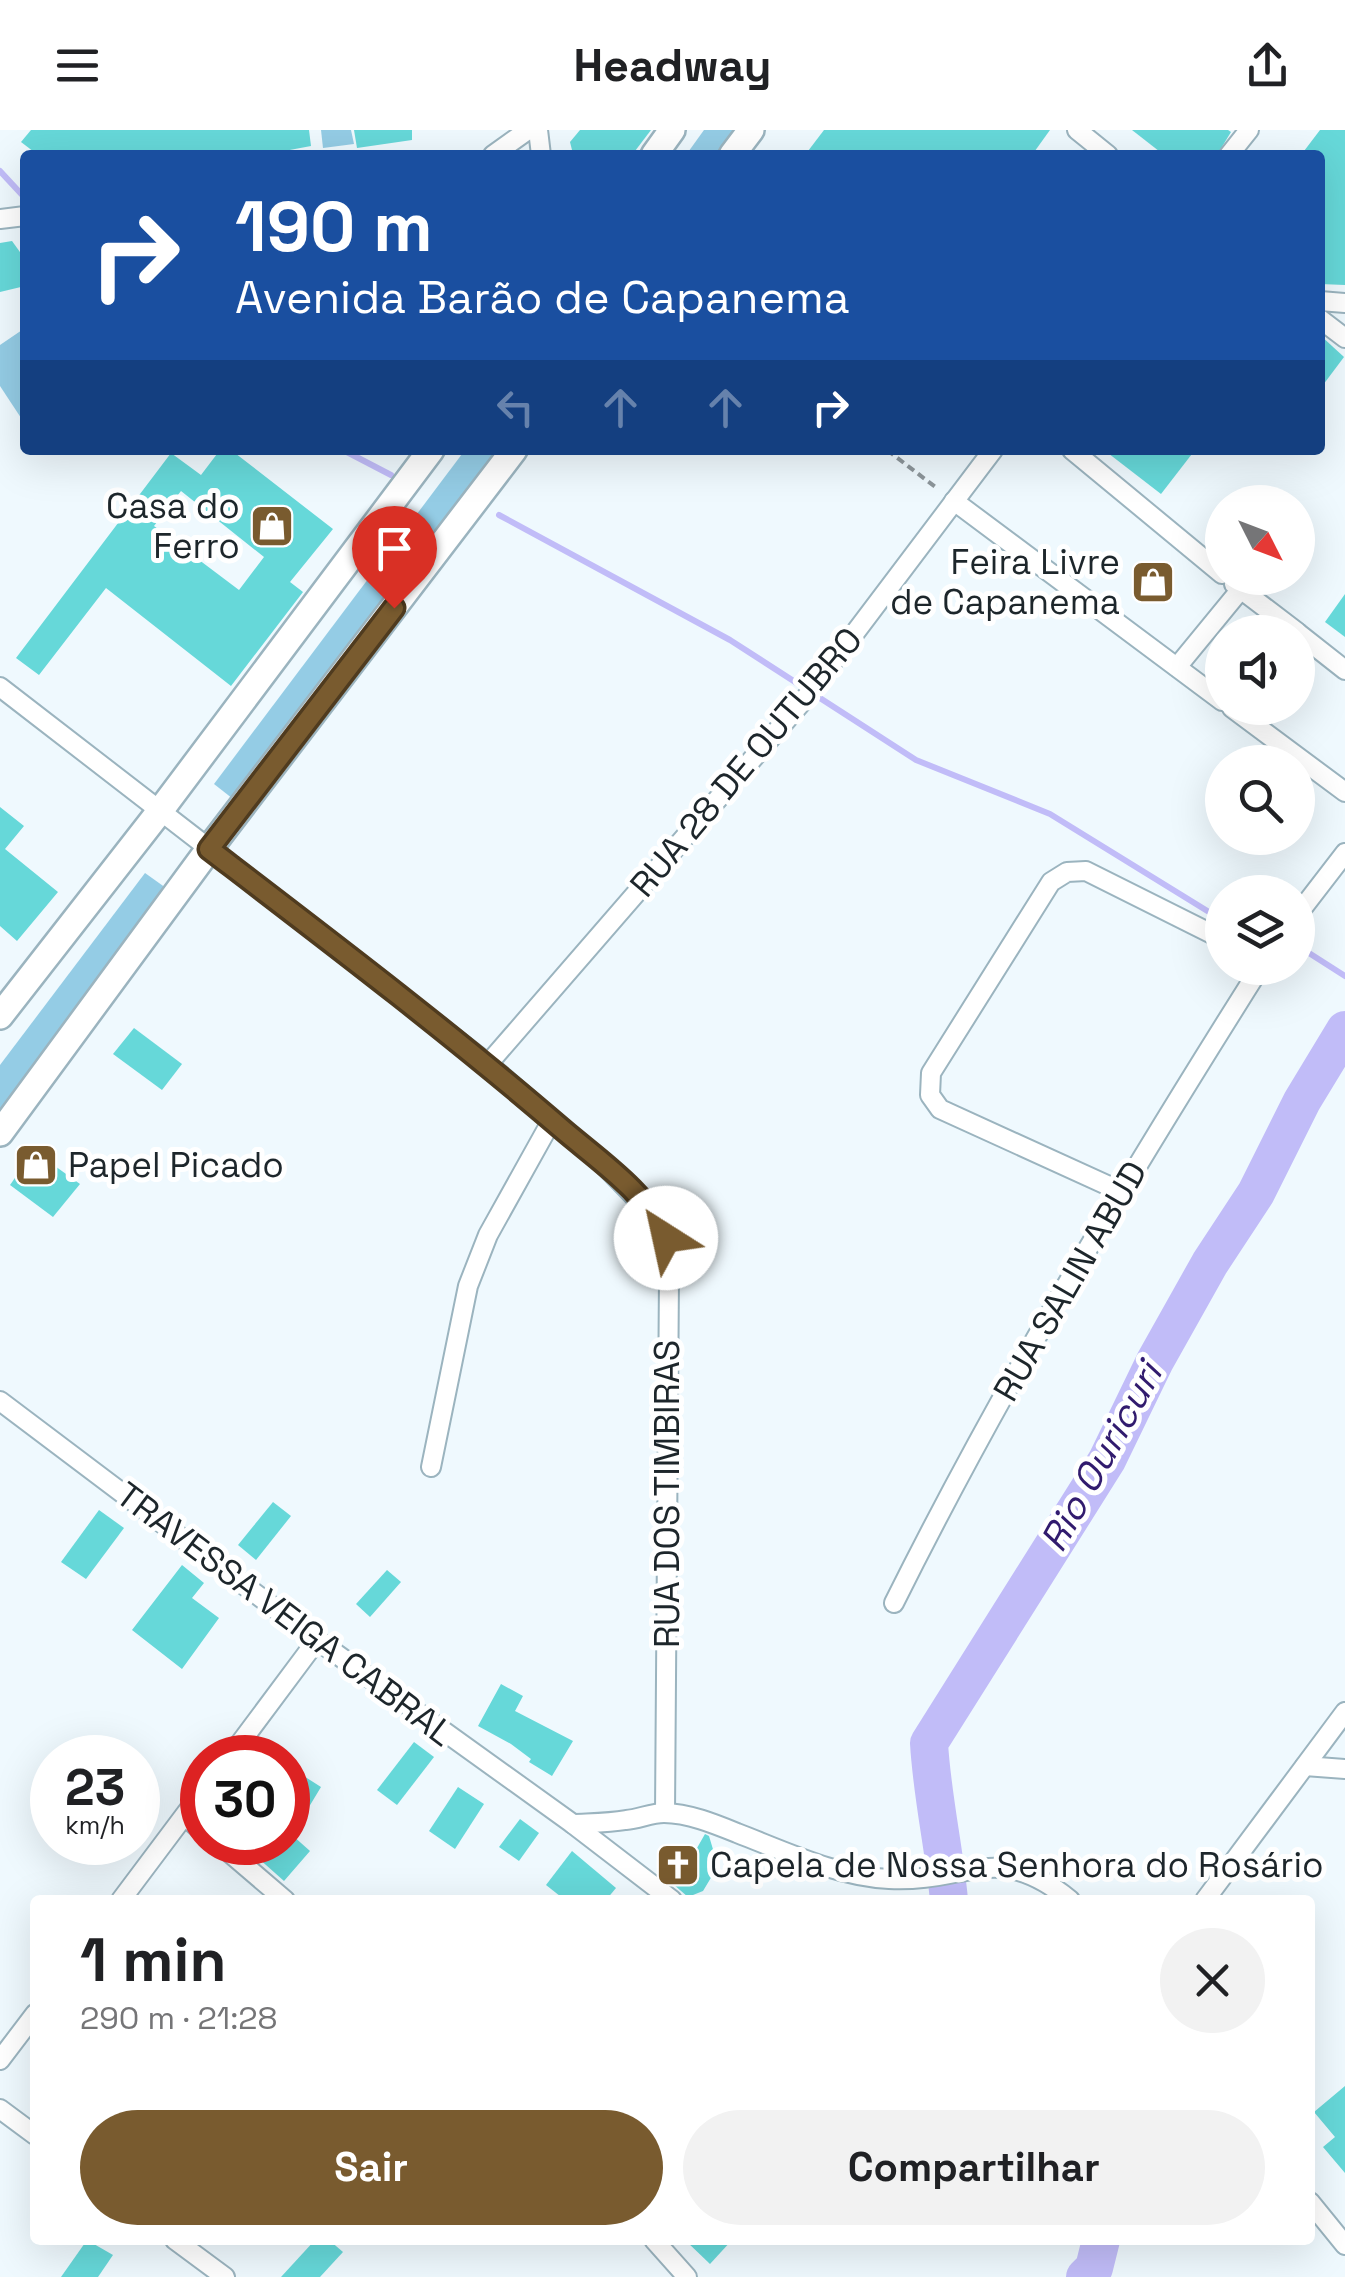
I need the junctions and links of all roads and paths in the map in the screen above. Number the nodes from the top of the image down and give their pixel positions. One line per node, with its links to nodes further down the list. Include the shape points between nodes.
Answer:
1 (528, 130): 5 (street)
2 (751, 130): 6 (street)
3 (1076, 130): 7 (street)
4 (1249, 130): 8 (street)
5 (500, 150)
6 (736, 150)
7 (1102, 150)
8 (1233, 150)
9 (1325, 323): 10 (street)
10 (1345, 338)
11 (427, 455): 28 (street)
12 (510, 455): 29 (street)
13 (894, 455): 16 (path)
14 (986, 455): 16 (street, RUA 28 DE OUTUBRO)
15 (1078, 455): 17 (street)
16 (954, 501): 22 (street); 35 (street, RUA 28 DE OUTUBRO, via 808,695)
17 (1205, 559)
18 (1221, 595): 22 (street)
19 (1249, 595): 20 (street)
20 (1274, 615)
21 (1315, 647): 23 (street)
22 (1178, 667): 25 (street)
23 (1345, 670)
24 (0, 688): 28 (street, RUA DOS TIMBIRAS)
25 (1205, 688)
26 (1255, 725): 27 (street)
27 (1345, 792)
28 (160, 811): 29 (street, RUA DOS TIMBIRAS); 34 (street)
29 (209, 849): 35 (street, RUA DOS TIMBIRAS); 37 (street)
30 (1345, 852): 31 (street)
31 (1315, 892)
32 (1205, 930): 38 (street, via 1086,870 1067,872 1051,882 930,1074 930,1095 940,1109)
33 (1249, 985): 38 (street, RUA SALIN ABUD)
34 (0, 1016)
35 (488, 1064): 36 (street, RUA DOS TIMBIRAS)
36 (552, 1120): 40 (street, via 476,1259); 47 (street, RUA DOS TIMBIRAS, via 640,1199 666,1238)
37 (0, 1133)
38 (1120, 1191): 41 (street, RUA SALIN ABUD)
39 (0, 1401): 42 (street, TRAVESSA VEIGA CABRAL)
40 (431, 1467)
41 (894, 1602)
42 (317, 1640): 44 (street); 49 (street, TRAVESSA VEIGA CABRAL)
43 (1345, 1712): 45 (street)
44 (245, 1735)
45 (1305, 1766): 46 (street); 55 (street)
46 (1345, 1769)
47 (664, 1813): 49 (street); 54 (street, via 858,1874 889,1879 1015,1868)
48 (180, 1823): 51 (street)
49 (573, 1824): 53 (street, TRAVESSA VEIGA CABRAL)
50 (243, 1865): 52 (street)
51 (125, 1895)
52 (279, 1895)
53 (665, 1895)
54 (1064, 1895)
55 (1209, 1895)
56 (30, 2021): 57 (street)
57 (0, 2060)
58 (0, 2109): 59 (street)
59 (30, 2131)
60 (1315, 2208): 63 (street)
61 (182, 2245): 64 (street)
62 (658, 2245): 65 (street)
63 (1345, 2245)
64 (225, 2277)
65 (687, 2277)

